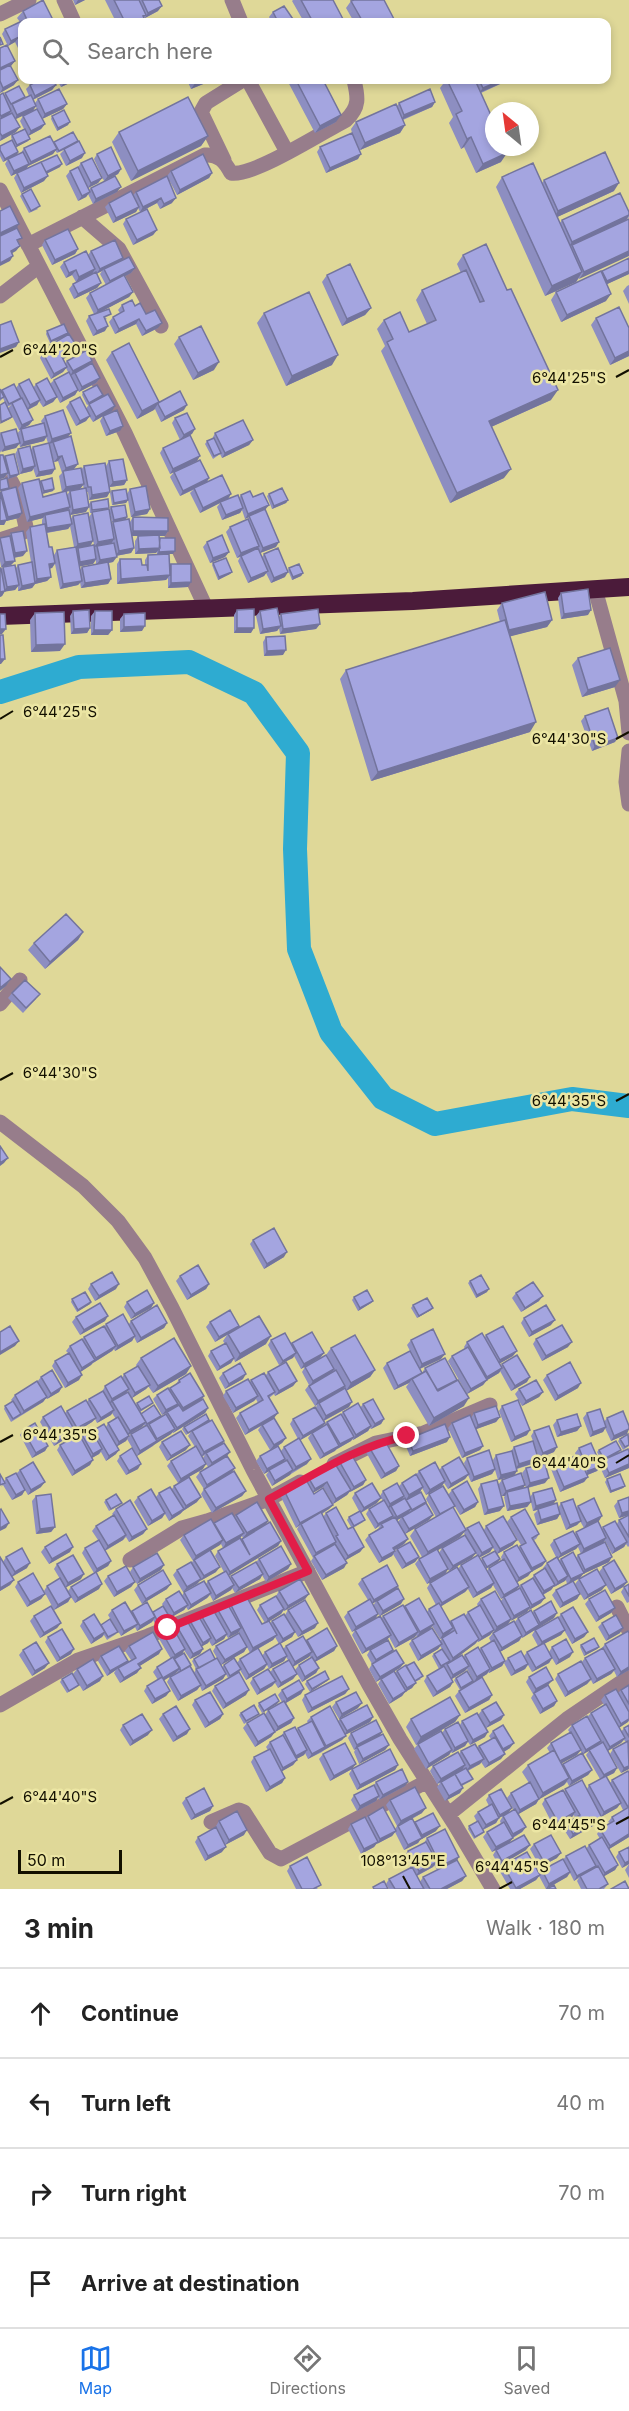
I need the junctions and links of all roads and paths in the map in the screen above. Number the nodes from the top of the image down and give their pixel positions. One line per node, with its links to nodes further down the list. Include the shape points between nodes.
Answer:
1 (29, 0): 4 (street)
2 (64, 0): 5 (street)
3 (232, 0): 6 (street)
4 (0, 14)
5 (72, 18)
6 (239, 18)
7 (238, 84): 11 (street, via 209,101 201,112)
8 (247, 84): 10 (street)
9 (355, 84): 10 (street, via 358,103 354,113)
10 (287, 152): 11 (street, via 236,174 231,173)
11 (224, 160): 13 (street, via 205,155)
12 (0, 190): 14 (street)
13 (82, 217): 14 (street); 17 (street, via 119,249)
14 (28, 245): 15 (street)
15 (39, 266): 16 (street); 22 (street, via 125,433)
16 (0, 296)
17 (161, 326)
18 (11, 481): 19 (street, via 26,527 24,532)
19 (0, 540)
20 (629, 587): 21 (highway)
21 (595, 589): 22 (highway, via 413,601); 24 (street, via 626,700)
22 (206, 608): 23 (highway)
23 (0, 616)
24 (629, 733)
25 (629, 751): 26 (street)
26 (629, 804)
27 (20, 980): 28 (street)
28 (0, 1004)
29 (0, 1122): 31 (street, via 83,1186 118,1221 145,1258)
30 (490, 1406): 31 (street, via 424,1433 376,1443)
31 (269, 1499): 32 (street, via 182,1528); 33 (street)
32 (129, 1560)
33 (308, 1571): 37 (street, via 78,1660); 38 (street)
34 (617, 1607): 35 (street)
35 (629, 1631)
36 (629, 1677): 39 (street, via 567,1719)
37 (0, 1705)
38 (426, 1782): 39 (street); 40 (street, via 281,1858 270,1853 244,1812 239,1810)
39 (448, 1814): 41 (street)
40 (211, 1822)
41 (493, 1889)

